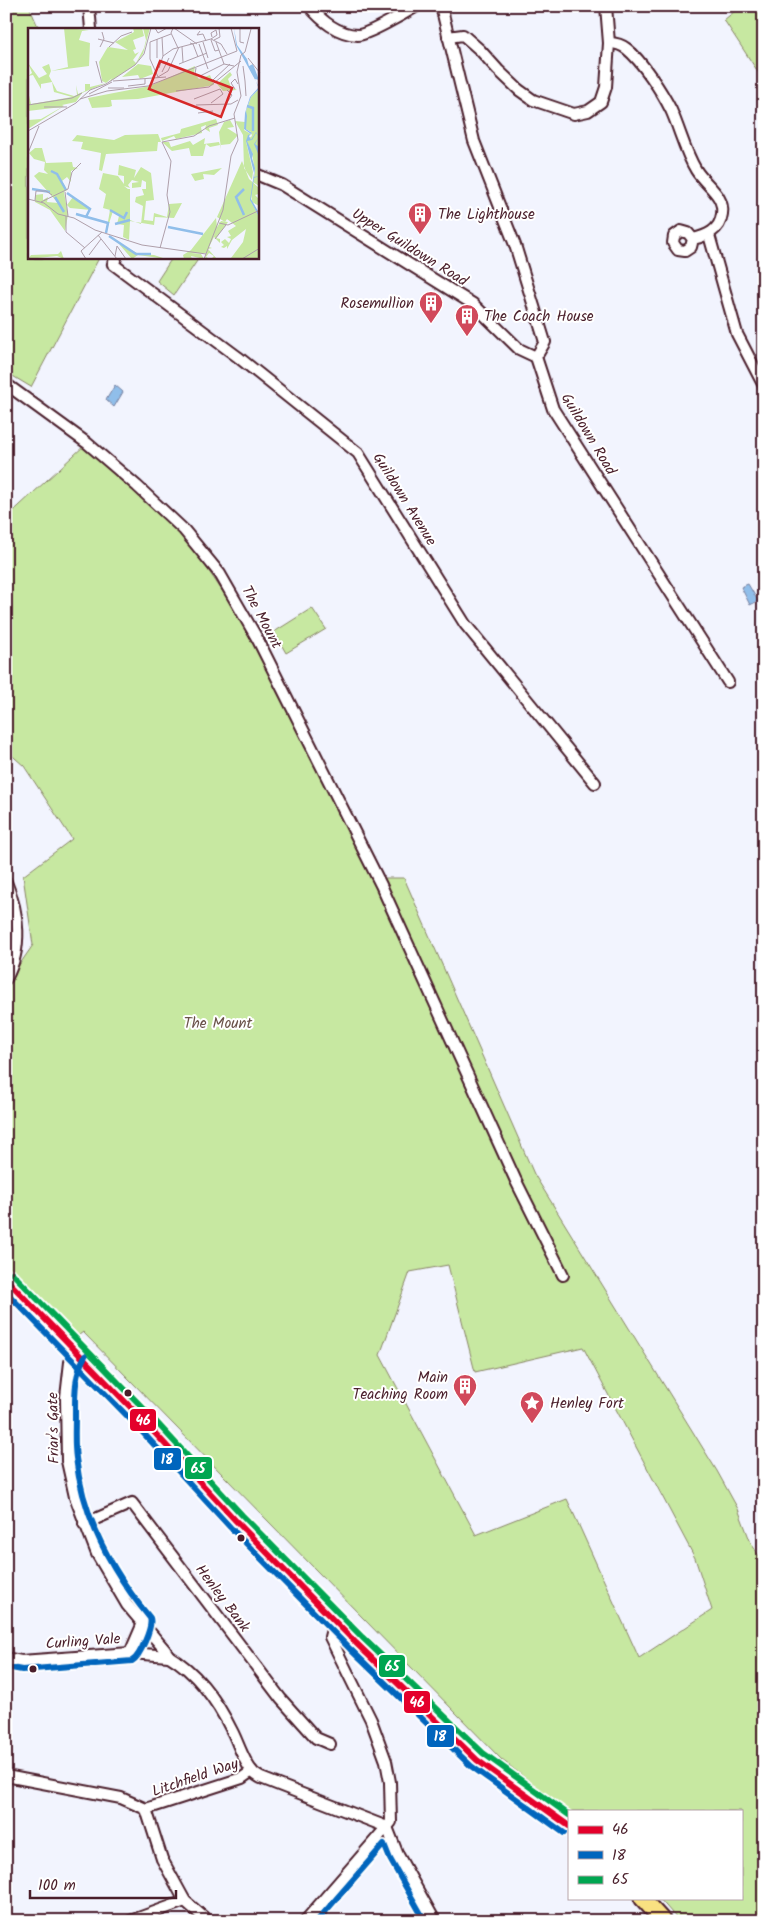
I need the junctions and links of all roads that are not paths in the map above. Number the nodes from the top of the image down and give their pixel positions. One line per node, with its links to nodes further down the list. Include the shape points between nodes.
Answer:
1 (89, 6): 6 (street)
2 (309, 6): 3 (street, via 339,31 360,35)
3 (417, 6)
4 (441, 6): 7 (street)
5 (606, 6): 8 (street)
6 (91, 28)
7 (448, 37): 8 (street, via 462,35 533,100 574,114 588,111 601,102 606,87); 13 (street, via 474,141 515,244 544,342)
8 (609, 43): 10 (street, via 618,43 627,49 650,76 671,110 696,171 720,199 722,215)
9 (259, 175): 13 (street, Upper Guildown Road, via 282,185 473,304 519,349)
10 (709, 235): 11 (street); 15 (street, via 737,334)
11 (693, 239)
12 (115, 260): 17 (street, Guildown Avenue, via 358,453 465,624)
13 (536, 357): 16 (street, Guildown Road, via 553,409)
14 (6, 384): 20 (street, The Mount, via 87,443 137,486 184,530 220,574 258,640 381,885 516,1181)
15 (764, 386)
16 (728, 682)
17 (595, 783)
18 (6, 882): 19 (street, via 14,902 19,938)
19 (6, 979)
20 (563, 1275)
21 (6, 1279): 22 (main road)
22 (77, 1352): 23 (street, Friar's Gate, via 70,1362 66,1397 67,1460); 24 (main road)
23 (84, 1524): 25 (street, Friar's Gate, via 97,1554 127,1605); 29 (street, Henley Bank, via 132,1503 281,1699 316,1738)
24 (334, 1621): 33 (main road, via 477,1760); 34 (street, via 330,1638 371,1720 386,1761 392,1804 392,1822)
25 (143, 1624): 26 (street); 27 (street, Friar's Gate)
26 (130, 1653): 27 (street, Curling Vale); 28 (street, Curling Vale, via 21,1661)
27 (169, 1656): 30 (street, Litchfield Way, via 210,1693)
28 (6, 1658)
29 (330, 1744)
30 (252, 1771): 32 (street, Litchfield Way, via 242,1778); 34 (street, Litchfield Way, via 261,1778)
31 (6, 1776): 32 (street, Litchfield Way, via 121,1798)
32 (146, 1809): 36 (street, Litchfield Way, via 162,1859)
33 (568, 1825)
34 (387, 1827): 39 (street); 40 (street, via 398,1855)
35 (644, 1900): 41 (main road)
36 (185, 1901): 37 (street); 38 (street, Litchfield Way)
37 (130, 1921)
38 (208, 1921)
39 (305, 1921)
40 (435, 1921)
41 (663, 1921)

